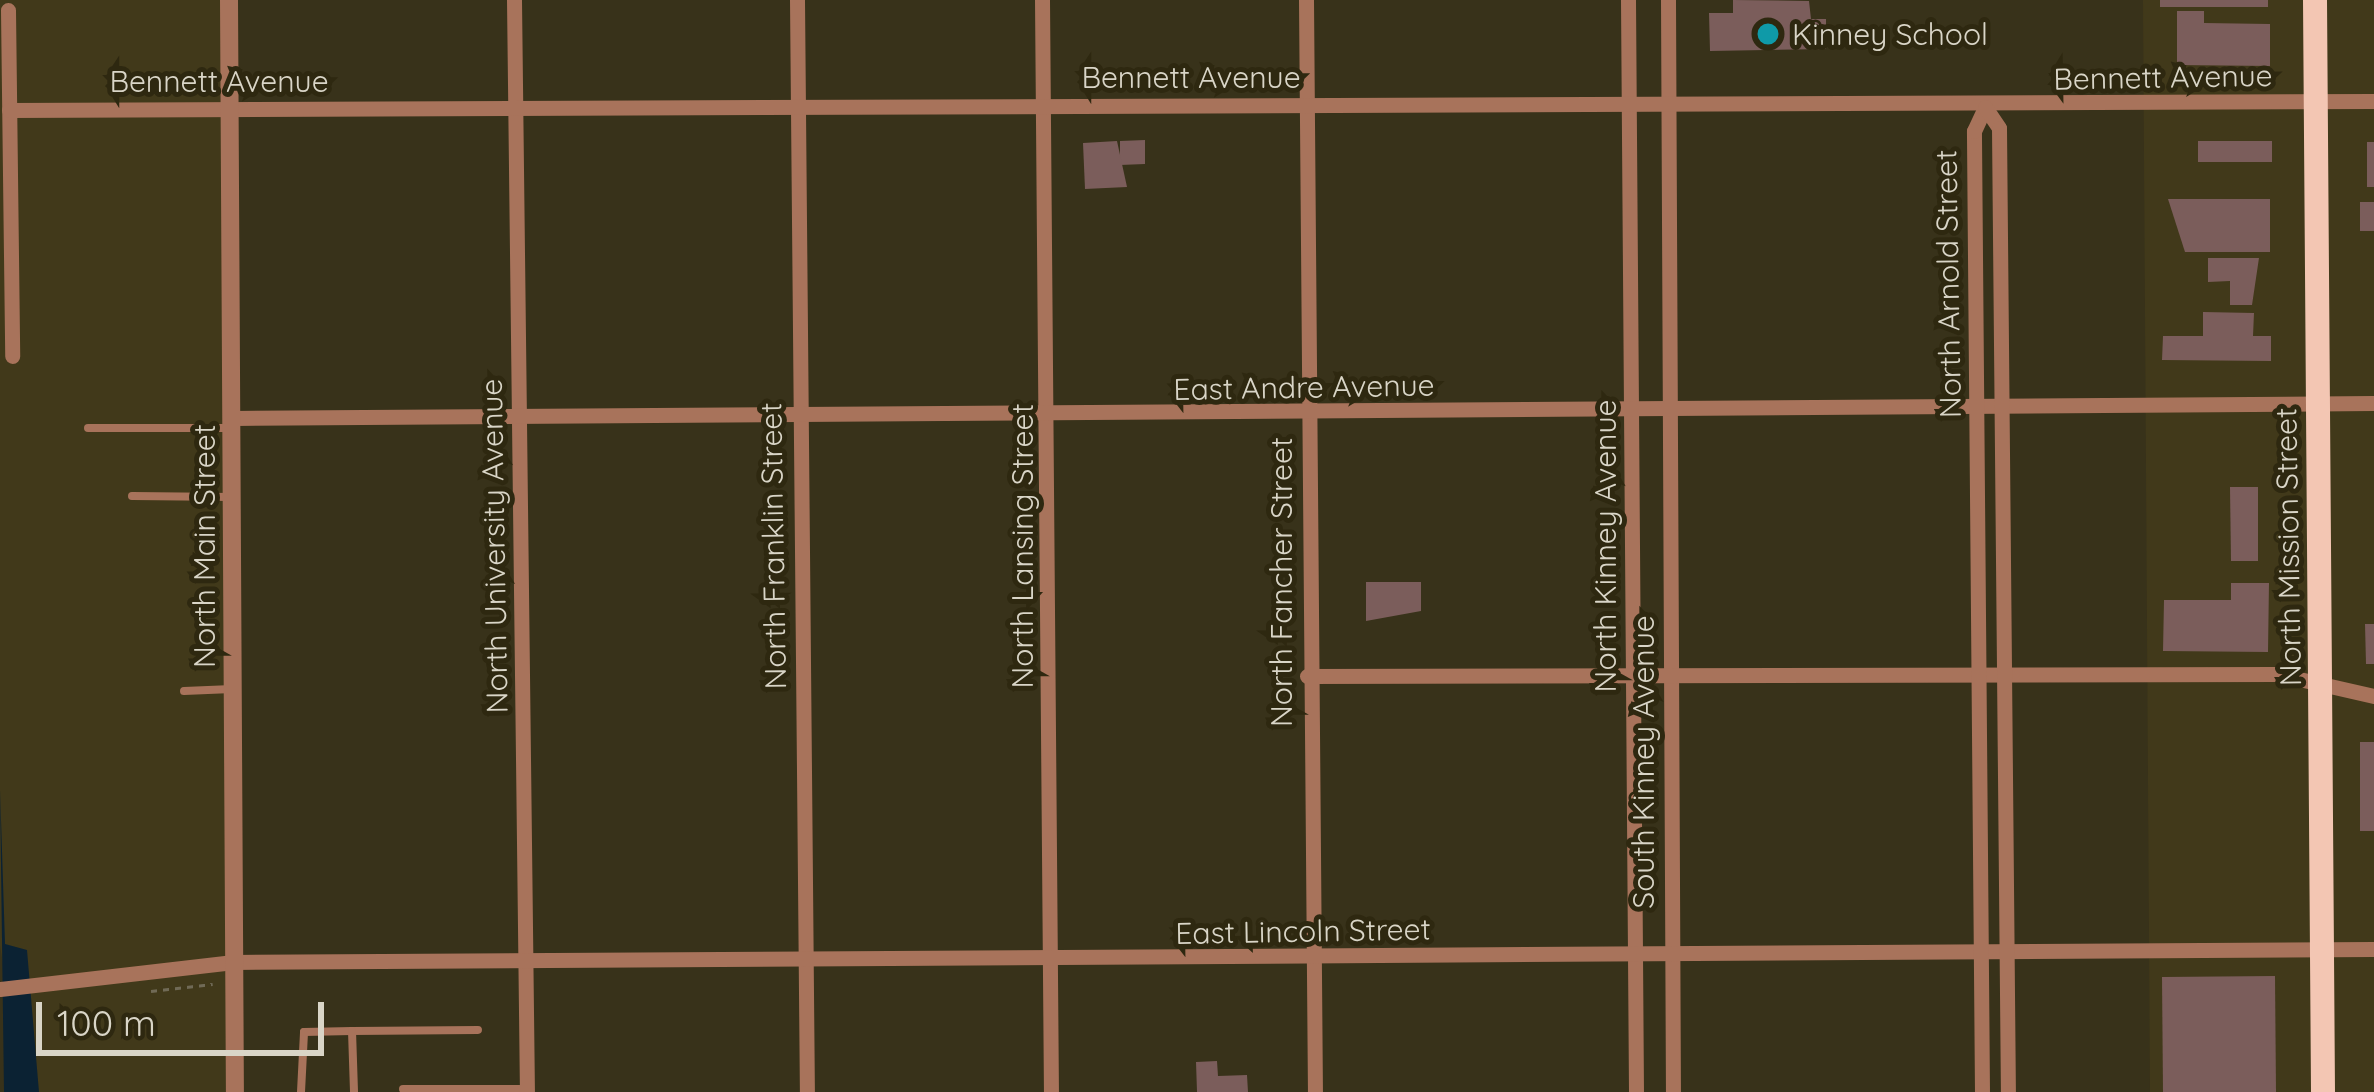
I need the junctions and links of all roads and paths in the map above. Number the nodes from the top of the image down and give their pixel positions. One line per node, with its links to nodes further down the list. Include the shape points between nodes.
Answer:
1 (229, 0): 17 (street, North Main Street)
2 (514, 0): 14 (street, North University Avenue)
3 (796, 0): 18 (street, North Franklin Street)
4 (1042, 0): 15 (street, North Lansing Street)
5 (1306, 0): 12 (street, North Fancher Street)
6 (1628, 0): 16 (street, North Kinney Avenue)
7 (1668, 0): 13 (street, South Kinney Avenue)
8 (2315, 0): 11 (main road, North Mission Street)
9 (7, 5): 20 (street)
10 (2374, 100): 11 (street, Bennett Avenue)
11 (2314, 101): 19 (street, Bennett Avenue); 22 (main road, North Mission Street)
12 (1306, 103): 15 (street, Bennett Avenue); 16 (street, Bennett Avenue); 29 (street, North Fancher Street)
13 (1669, 104): 16 (street, Bennett Avenue); 19 (street, Bennett Avenue); 24 (street, South Kinney Avenue)
14 (517, 106): 17 (street, Bennett Avenue); 18 (street, Bennett Avenue); 28 (street, North University Avenue)
15 (1042, 106): 18 (street, Bennett Avenue); 30 (street, North Lansing Street)
16 (1628, 106): 27 (street, North Kinney Avenue)
17 (230, 107): 20 (street, Bennett Avenue); 32 (street, North Main Street)
18 (797, 107): 31 (street, North Franklin Street)
19 (1985, 107): 25 (street, North Arnold Street, via 1974,131); 26 (street, North Arnold Street, via 1999,128)
20 (9, 110): 21 (street)
21 (12, 356)
22 (2316, 403): 23 (street, East Andre Avenue); 26 (street, East Andre Avenue); 41 (main road, North Mission Street)
23 (2374, 403)
24 (1667, 408): 25 (street, East Andre Avenue); 27 (street, East Andre Avenue); 39 (street, South Kinney Avenue)
25 (1976, 409): 26 (street, East Andre Avenue); 36 (street, North Arnold Street)
26 (2005, 409): 37 (street, North Arnold Street)
27 (1633, 410): 29 (street, East Andre Avenue); 40 (street, North Kinney Avenue)
28 (519, 415): 31 (street, East Andre Avenue); 32 (street, East Andre Avenue); 54 (street, North University Avenue)
29 (1307, 415): 30 (street, East Andre Avenue); 38 (street, North Fancher Street)
30 (1050, 416): 31 (street, East Andre Avenue); 55 (street, North Lansing Street)
31 (798, 417): 52 (street, North Franklin Street)
32 (234, 423): 33 (lane); 35 (street, North Main Street)
33 (88, 428)
34 (132, 496): 35 (lane)
35 (234, 496): 42 (street, North Main Street)
36 (1980, 674): 37 (street); 39 (street); 45 (street, North Arnold Street)
37 (2005, 674): 41 (street, via 2277,674); 48 (street, North Arnold Street)
38 (1307, 676): 40 (street); 51 (street, North Fancher Street)
39 (1669, 676): 40 (street); 50 (street, South Kinney Avenue)
40 (1630, 677): 49 (street, North Kinney Avenue)
41 (2321, 686): 44 (street); 46 (main road, North Mission Street)
42 (233, 688): 43 (lane); 53 (street, North Main Street)
43 (184, 691)
44 (2374, 696)
45 (1980, 949): 48 (street, East Lincoln Street); 50 (street, East Lincoln Street); 69 (street, North Arnold Street)
46 (2323, 949): 47 (street, East Lincoln Street); 48 (street, East Lincoln Street); 71 (main road, North Mission Street)
47 (2374, 949)
48 (2006, 950): 70 (street, North Arnold Street)
49 (1634, 953): 50 (street, East Lincoln Street); 51 (street, East Lincoln Street); 67 (street, North Kinney Avenue)
50 (1672, 953): 68 (street, South Kinney Avenue)
51 (1313, 956): 55 (street, East Lincoln Street); 66 (street, North Fancher Street)
52 (807, 960): 54 (street, East Lincoln Street); 55 (street, East Lincoln Street); 64 (street, North Franklin Street)
53 (233, 962): 54 (street, East Lincoln Street); 56 (street, East Lincoln Street); 61 (street, North Main Street)
54 (525, 962): 60 (street, North University Avenue)
55 (1050, 963): 65 (street, North Lansing Street)
56 (0, 989)
57 (478, 1030): 58 (lane)
58 (352, 1031): 62 (lane, via 304,1032); 63 (lane)
59 (403, 1089): 60 (lane)
60 (527, 1090)
61 (235, 1092)
62 (302, 1092)
63 (354, 1092)
64 (807, 1092)
65 (1051, 1092)
66 (1315, 1092)
67 (1636, 1092)
68 (1673, 1092)
69 (1982, 1092)
70 (2008, 1092)
71 (2323, 1092)

